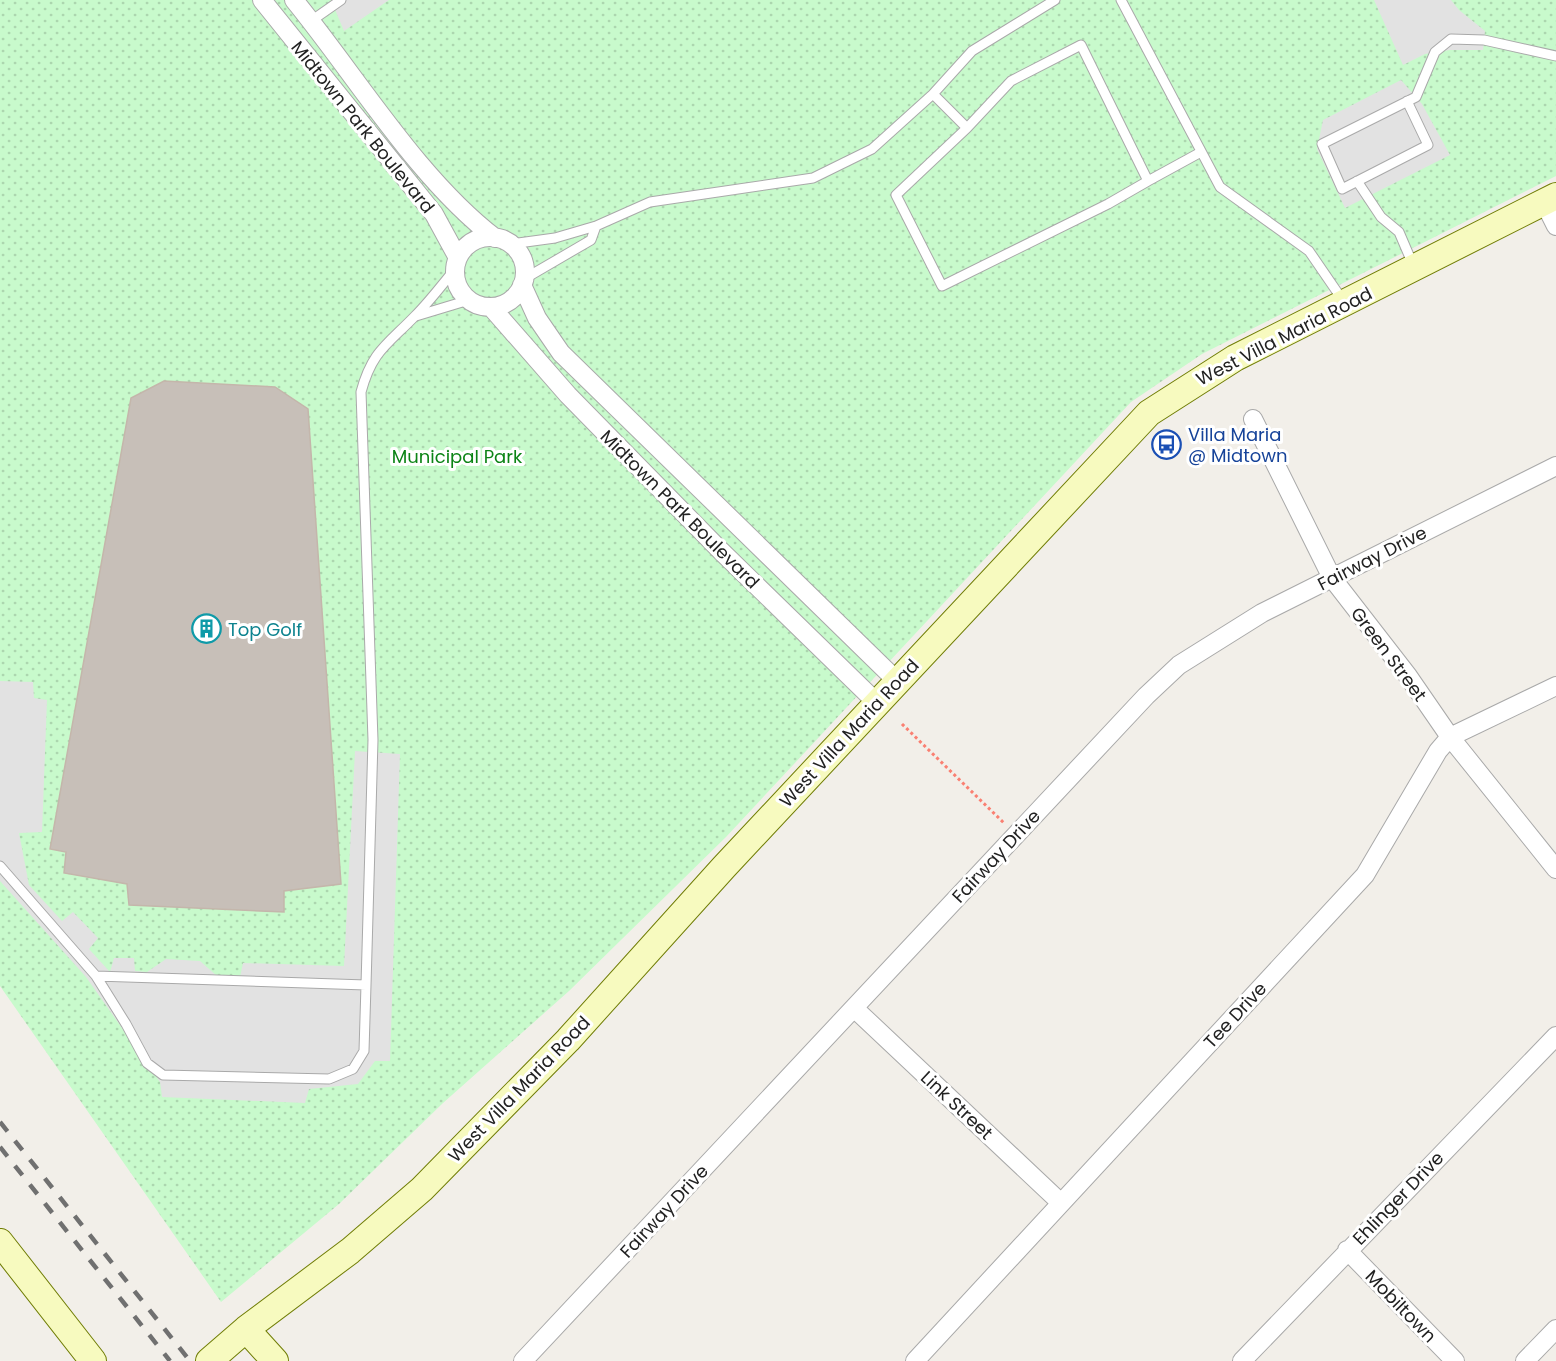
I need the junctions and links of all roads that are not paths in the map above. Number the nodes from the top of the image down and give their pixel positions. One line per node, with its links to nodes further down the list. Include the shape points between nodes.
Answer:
1 (262, 0): 18 (street, Midtown Park Boulevard, via 434,214)
2 (294, 0): 6 (street, Midtown Park Boulevard)
3 (341, 0): 6 (lane)
4 (1054, 0): 8 (lane, via 972,51)
5 (1121, 0): 11 (lane)
6 (311, 21): 17 (street, Midtown Park Boulevard, via 434,181 471,219)
7 (1556, 56): 9 (lane, via 1484,40 1451,39 1434,52 1416,97)
8 (933, 94): 10 (lane); 15 (lane, via 872,149 813,178 650,202)
9 (1407, 101): 13 (lane, via 1428,145); 13 (lane, via 1322,144 1342,189)
10 (967, 128): 12 (lane, via 1011,81 1081,45); 12 (lane, via 896,195 942,286)
11 (1201, 152): 12 (lane); 22 (lane, via 1220,187 1309,251)
12 (1148, 181)
13 (1357, 182): 19 (lane, via 1381,218 1399,232)
14 (1550, 199): 16 (street); 19 (main road, West Villa Maria Road)
15 (596, 226): 17 (lane, via 555,238); 20 (lane, via 591,240)
16 (1556, 226)
17 (503, 241): 18 (street, via 473,242); 20 (street, via 522,260)
18 (456, 264): 21 (street, via 456,281); 24 (lane)
19 (1415, 269): 22 (main road, West Villa Maria Road)
20 (523, 282): 23 (street, via 510,300); 28 (street, Midtown Park Boulevard, via 537,318 561,353)
21 (469, 300): 23 (street); 24 (lane)
22 (1346, 304): 28 (main road, West Villa Maria Road, via 1235,358 1149,413)
23 (491, 307): 30 (street, Midtown Park Boulevard, via 568,395)
24 (414, 317): 35 (lane, via 374,357 361,392 373,740)
25 (1253, 419): 27 (street, Green Street)
26 (1556, 465): 27 (street, Fairway Drive)
27 (1332, 578): 31 (street, Green Street); 36 (street, Fairway Drive, via 1262,613 1179,665)
28 (897, 681): 30 (main road, West Villa Maria Road)
29 (1556, 686): 31 (street, Tee Drive)
30 (877, 703): 41 (main road, West Villa Maria Road, via 568,1040 422,1189 350,1251)
31 (1450, 737): 33 (street, Green Street); 38 (street, Tee Drive, via 1365,876)
32 (0, 866): 34 (lane)
33 (1556, 869)
34 (96, 976): 35 (lane); 35 (lane, via 147,1063 163,1075 329,1079 353,1069 364,1051)
35 (366, 985)
36 (854, 1008): 38 (street, Link Street); 46 (street, Fairway Drive)
37 (1556, 1036): 40 (street, Ehlinger Drive)
38 (1061, 1203): 47 (street, Tee Drive)
39 (1, 1245): 43 (main road)
40 (1347, 1250): 48 (street, Ehlinger Drive); 49 (street, Mobiltown)
41 (246, 1329): 44 (main road, West Villa Maria Road); 45 (main road)
42 (1556, 1329): 50 (street)
43 (93, 1361)
44 (209, 1361)
45 (275, 1361)
46 (524, 1361)
47 (915, 1361)
48 (1242, 1361)
49 (1455, 1361)
50 (1525, 1361)

